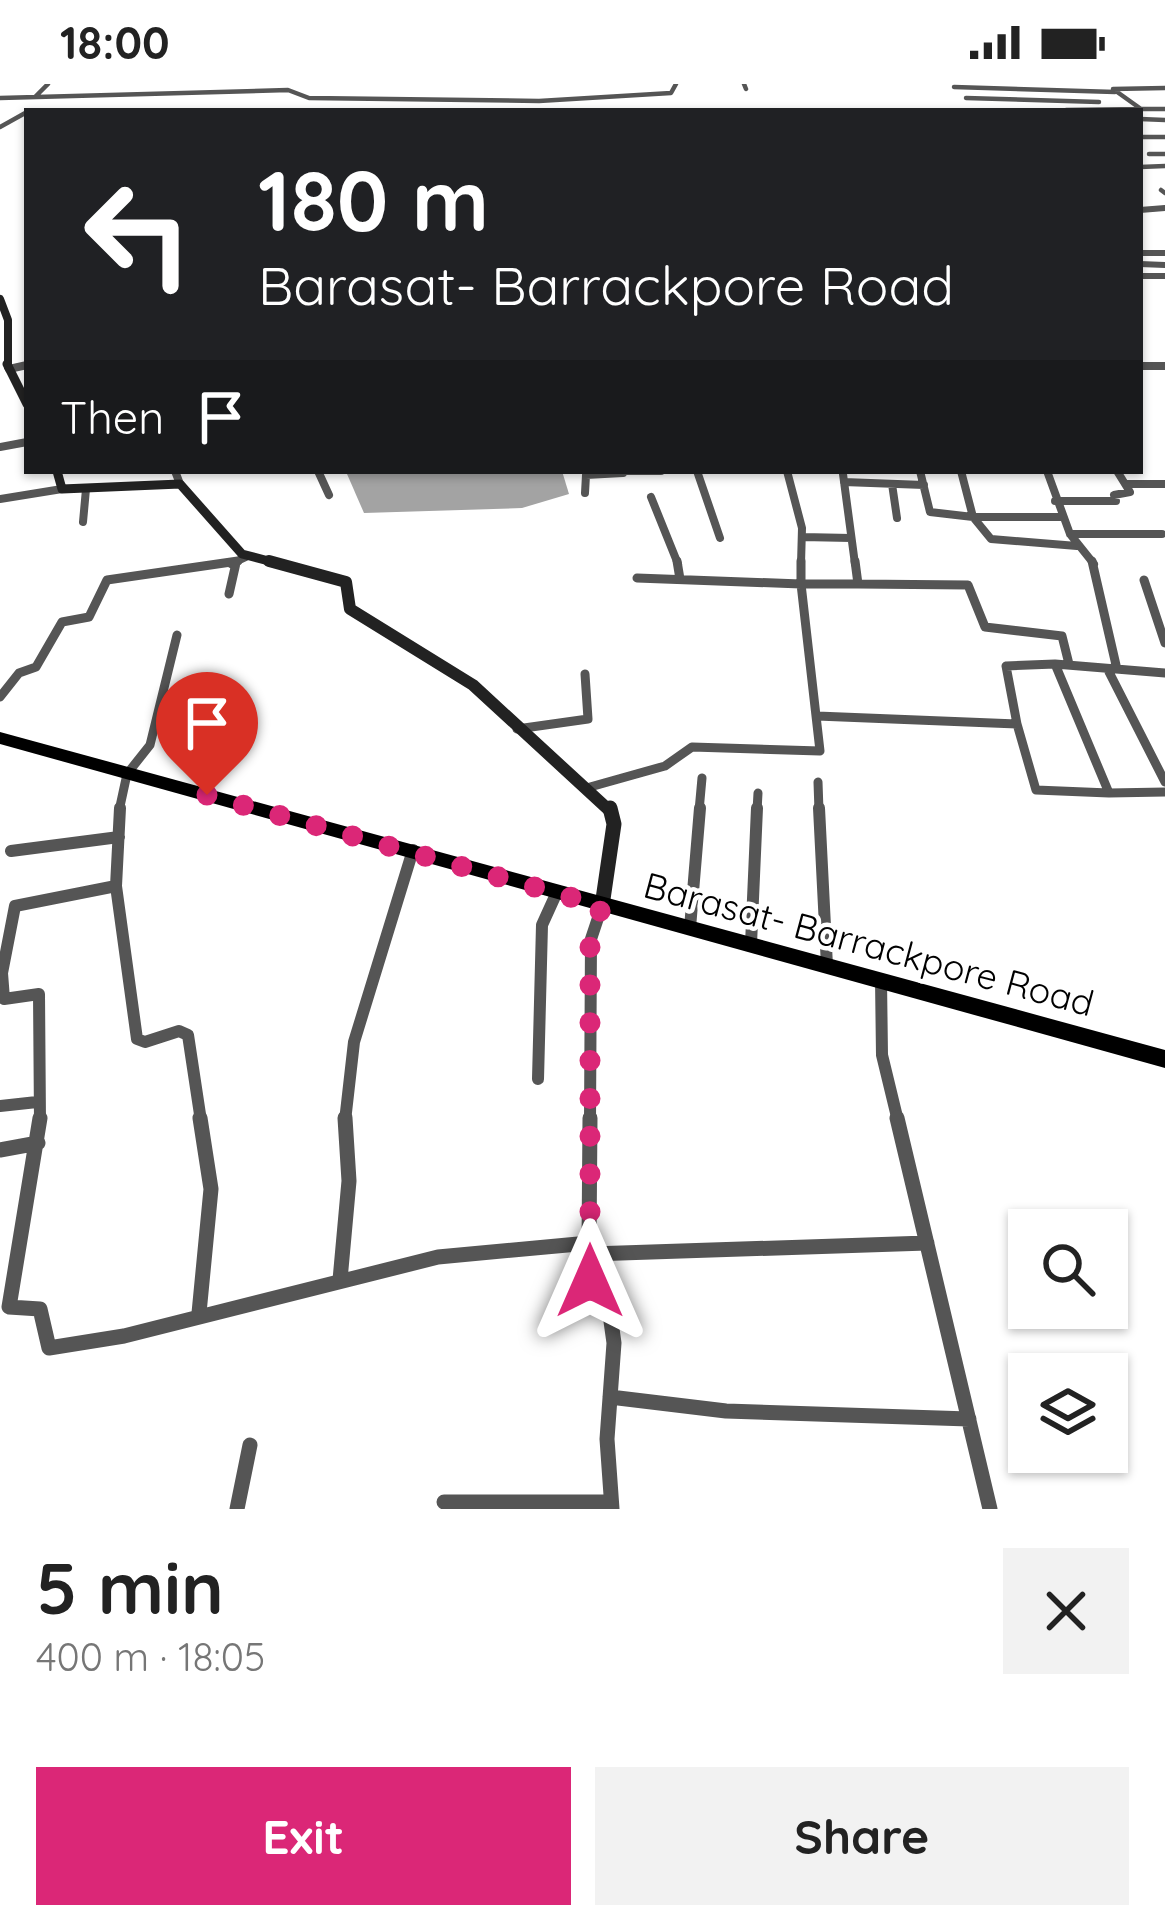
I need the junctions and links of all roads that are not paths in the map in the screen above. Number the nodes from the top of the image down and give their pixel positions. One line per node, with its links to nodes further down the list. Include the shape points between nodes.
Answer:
1 (48, 84): 20 (street)
2 (76, 84): 17 (street)
3 (596, 84): 18 (street, via 597,93)
4 (676, 84): 18 (street, via 671,93)
5 (1041, 84): 15 (street)
6 (6, 85): 19 (street)
7 (170, 87): 8 (street); 11 (street)
8 (221, 87): 22 (street)
9 (954, 87): 10 (street)
10 (1019, 87): 15 (street)
11 (150, 88): 17 (street)
12 (536, 88): 27 (street)
13 (552, 88): 29 (street)
14 (1165, 88): 16 (street)
15 (1048, 91): 16 (street); 31 (street)
16 (1114, 92): 42 (street)
17 (68, 95): 20 (street)
18 (613, 95): 24 (street)
19 (0, 96): 20 (street)
20 (38, 97): 34 (street)
21 (966, 98): 30 (street)
22 (373, 99): 23 (street); 35 (street)
23 (393, 99): 25 (street); 36 (street)
24 (604, 99): 29 (street); 33 (street)
25 (431, 100): 26 (street); 37 (street)
26 (500, 100): 27 (street); 38 (street)
27 (532, 101): 28 (street)
28 (542, 101): 29 (street); 39 (street)
29 (555, 101)
30 (1029, 102): 31 (street); 40 (street)
31 (1059, 102): 32 (street); 41 (street)
32 (1099, 102)
33 (613, 105)
34 (30, 108)
35 (374, 108)
36 (395, 108)
37 (419, 108)
38 (501, 108)
39 (549, 108)
40 (1034, 108)
41 (1064, 108)
42 (1139, 108)
43 (1143, 119): 45 (street)
44 (1165, 119): 45 (street)
45 (1152, 120): 46 (street)
46 (1165, 135)
47 (1149, 154): 48 (street)
48 (1165, 154)
49 (0, 298): 50 (street)
50 (4, 332): 52 (street)
51 (24, 366): 52 (street)
52 (9, 369): 53 (street)
53 (24, 396)
54 (59, 474): 69 (street)
55 (319, 474): 72 (street)
56 (585, 474): 71 (street)
57 (698, 474): 85 (street)
58 (788, 474): 83 (street)
59 (921, 474): 68 (street)
60 (962, 474): 79 (street)
61 (1048, 474): 75 (street)
62 (1119, 474): 66 (street)
63 (177, 478): 70 (street); 89 (street)
64 (843, 478): 65 (street); 86 (street)
65 (892, 484): 68 (street); 78 (street)
66 (1126, 484): 67 (street); 75 (street, via 1130,493 1114,495 1114,502)
67 (1165, 484)
68 (924, 485): 79 (street, via 930,512)
69 (62, 489): 70 (street); 74 (street)
70 (86, 489): 81 (street)
71 (584, 493)
72 (329, 494)
73 (651, 497): 91 (street)
74 (0, 499)
75 (1055, 501): 77 (street)
76 (1015, 514): 77 (street); 79 (street); 87 (street)
77 (1062, 517): 82 (street)
78 (897, 518)
79 (974, 518): 87 (street, via 986,537)
80 (1154, 520): 84 (street)
81 (82, 522)
82 (1070, 534): 84 (street); 88 (street)
83 (802, 537): 86 (street); 93 (street)
84 (1164, 537)
85 (720, 538)
86 (850, 538): 94 (street)
87 (1023, 541): 88 (street)
88 (1077, 546): 100 (street, via 1094,564)
89 (241, 560): 95 (street); 103 (street, via 107,580 89,616 60,624 36,667 19,673); 106 (street, via 342,580 350,609 473,685)
90 (637, 578): 91 (street)
91 (680, 579): 93 (street)
92 (1144, 580): 97 (street)
93 (801, 584): 94 (street); 104 (street)
94 (858, 584): 99 (street, via 968,585 985,627 1062,636)
95 (229, 594)
96 (177, 635): 108 (street, via 150,745)
97 (1165, 643)
98 (1055, 664): 99 (street); 105 (street, via 1006,666); 115 (street)
99 (1070, 664): 100 (street)
100 (1116, 664): 101 (street); 111 (street, via 1109,672)
101 (1165, 673)
102 (585, 674): 106 (street, via 588,719)
103 (0, 697)
104 (817, 716): 105 (street); 112 (street, via 818,754 692,747 665,766)
105 (1017, 724): 115 (street, via 1036,790)
106 (517, 729): 112 (street)
107 (0, 738): 108 (main road, Barasat- Barrackpore Road)
108 (127, 774): 116 (street); 117 (main road, Barasat- Barrackpore Road)
109 (702, 778): 122 (street)
110 (818, 782): 124 (street)
111 (1165, 782)
112 (590, 787): 121 (street, via 614,824)
113 (1165, 792): 115 (street)
114 (758, 793): 123 (street)
115 (1108, 793)
116 (119, 837): 118 (street); 119 (street)
117 (413, 850): 120 (main road, Barasat- Barrackpore Road); 134 (street, via 347,1082)
118 (11, 851)
119 (116, 886): 128 (street, via 20,903 13,911 1,994 40,997); 136 (street, via 137,1039 188,1035 205,1119 212,1189)
120 (556, 892): 121 (main road, Barasat- Barrackpore Road); 127 (street, via 542,925)
121 (602, 906): 122 (main road, Barasat- Barrackpore Road); 133 (street, via 590,939)
122 (690, 928): 123 (main road, Barasat- Barrackpore Road)
123 (751, 944): 124 (main road, Barasat- Barrackpore Road)
124 (827, 965): 125 (main road, Barasat- Barrackpore Road)
125 (881, 980): 126 (main road, Barasat- Barrackpore Road); 132 (street, via 882,1055)
126 (1165, 1059)
127 (538, 1078)
128 (37, 1102): 129 (street); 130 (street)
129 (0, 1106)
130 (38, 1143): 131 (street); 135 (street)
131 (0, 1150)
132 (927, 1243): 133 (street); 138 (street)
133 (590, 1248): 134 (street, via 438,1257); 137 (street, via 591,1289 609,1307 614,1342)
134 (340, 1280): 136 (street)
135 (4, 1308): 136 (street, via 40,1309 49,1348)
136 (200, 1313)
137 (610, 1397): 138 (street, via 726,1411); 141 (street)
138 (970, 1418): 143 (street)
139 (250, 1444): 142 (street)
140 (444, 1502): 141 (street)
141 (612, 1506)
142 (237, 1509)
143 (990, 1509)

